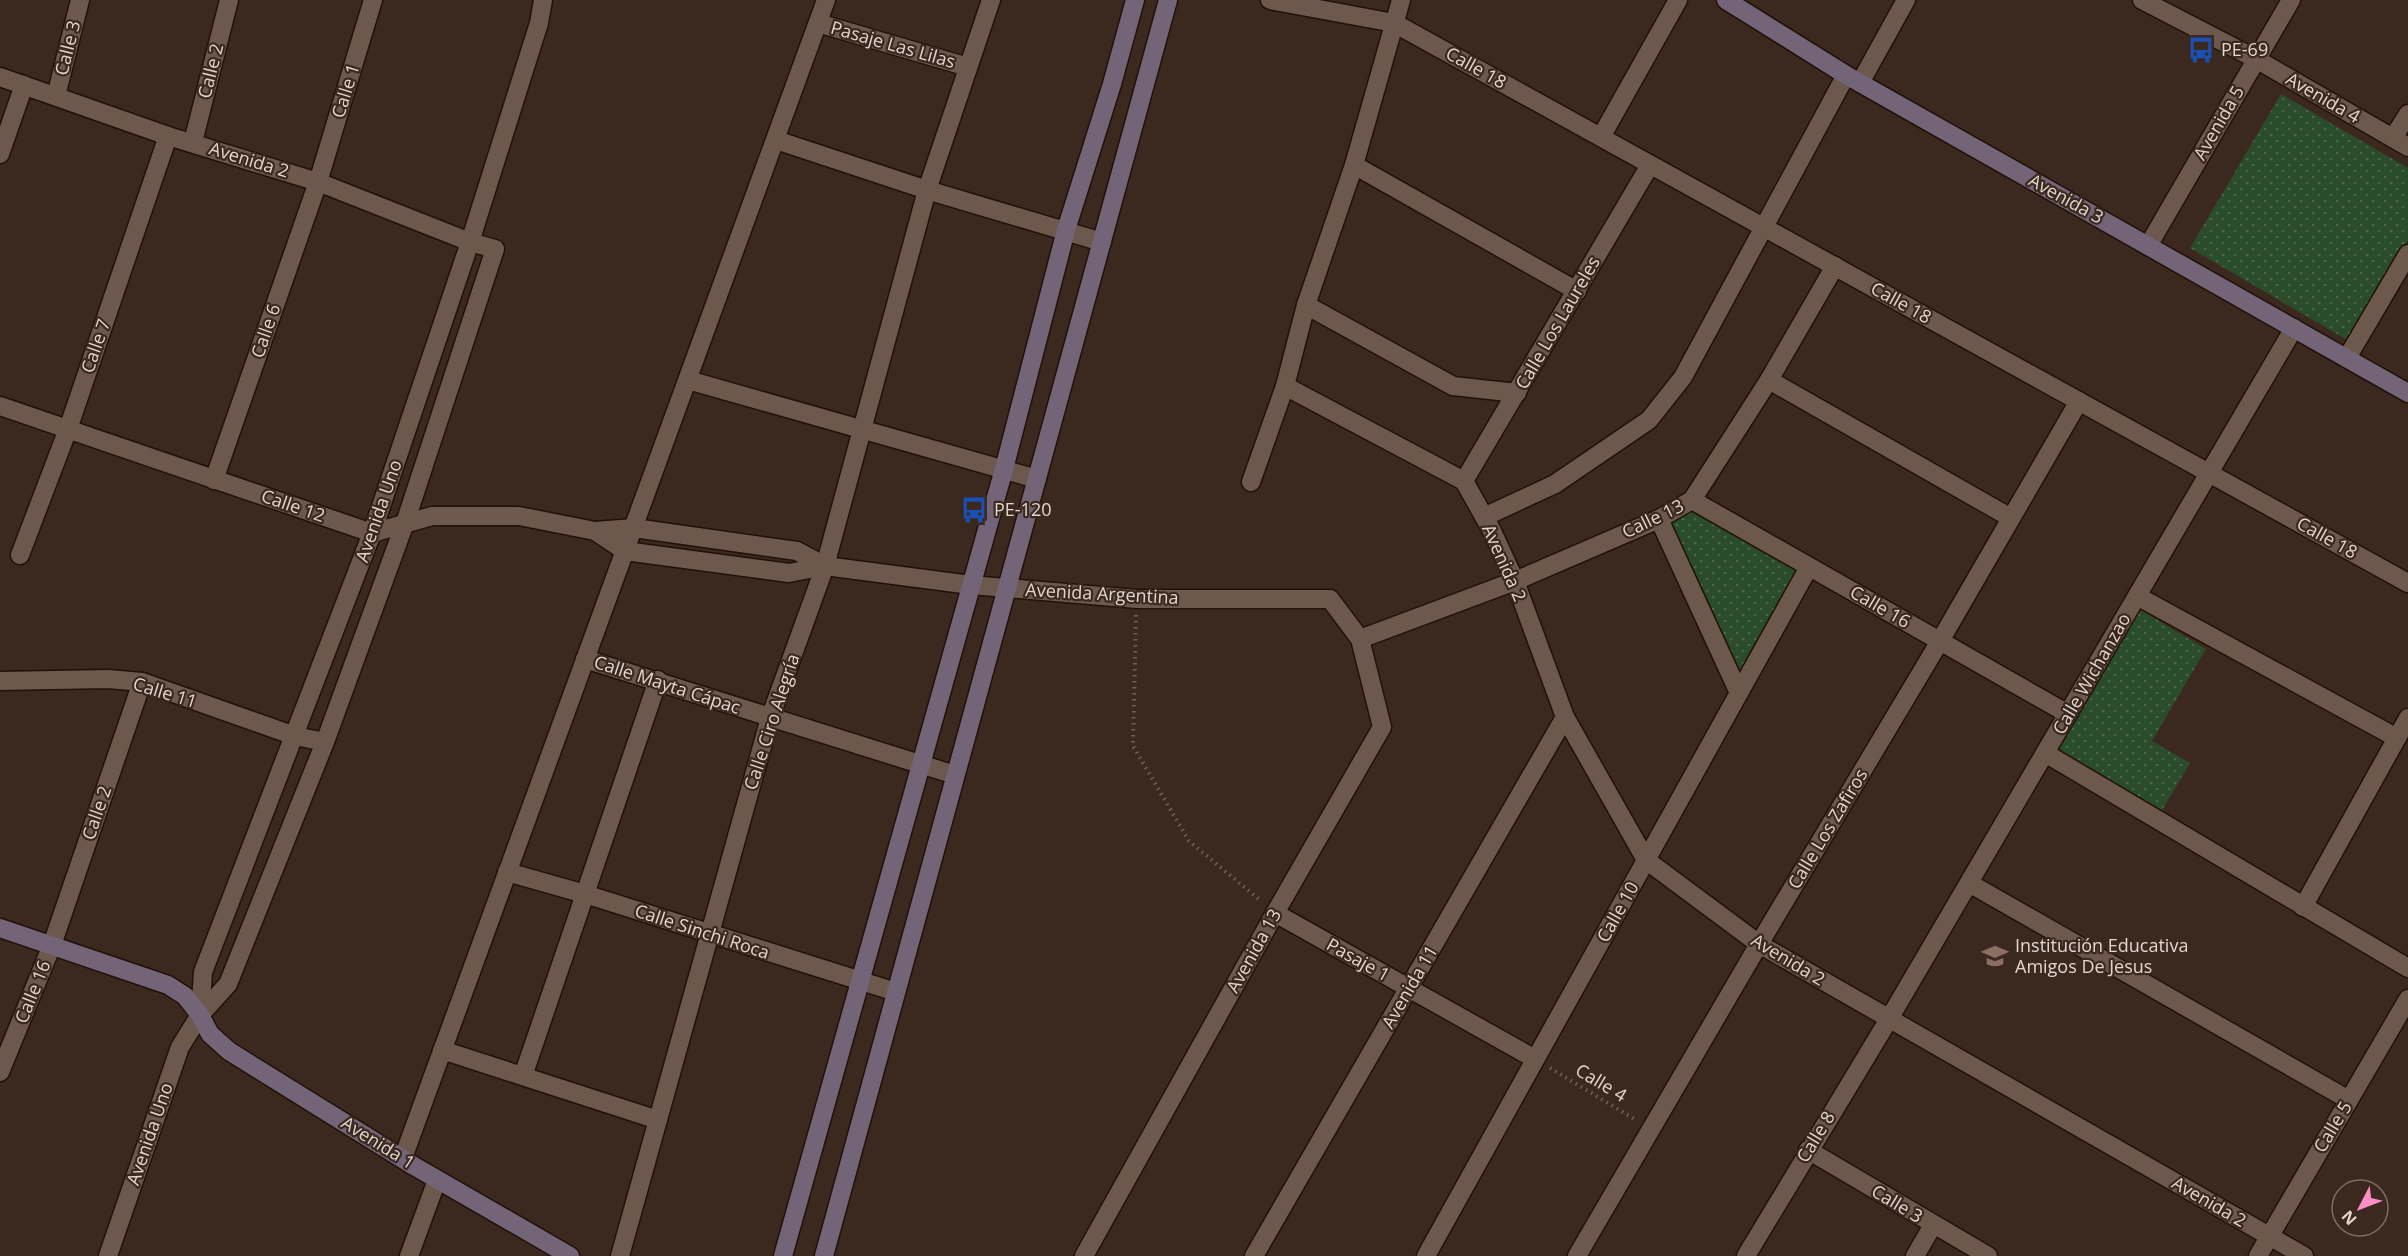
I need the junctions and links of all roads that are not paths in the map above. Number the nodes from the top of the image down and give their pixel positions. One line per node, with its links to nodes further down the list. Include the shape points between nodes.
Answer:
1 (80, 0): 23 (street, Calle 3)
2 (229, 0): 28 (street, Calle 2)
3 (373, 0): 33 (street, Calle 1)
4 (543, 0): 37 (street, Avenida Uno)
5 (826, 0): 16 (street)
6 (991, 0): 19 (street, Calle Ciro Alegría)
7 (1135, 0): 36 (street)
8 (1168, 0): 38 (street)
9 (1270, 0): 17 (street)
10 (1401, 0): 17 (street)
11 (1678, 0): 26 (street)
12 (1726, 0): 21 (street, Avenida 3)
13 (1906, 0): 21 (street)
14 (2142, 0): 18 (street, Avenida 4)
15 (2291, 0): 18 (street, Avenida 5)
16 (818, 23): 19 (street, Pasaje Las Lilas); 27 (street)
17 (1394, 23): 26 (street, Calle 18); 31 (street)
18 (2256, 59): 29 (street, Avenida 4); 39 (street, Avenida 5)
19 (968, 67): 34 (street, Calle Ciro Alegría)
20 (0, 77): 22 (street, Avenida 2)
21 (1853, 79): 35 (street); 39 (street, Avenida 3)
22 (24, 85): 23 (street, Avenida 2); 30 (street)
23 (56, 96): 25 (street, Avenida 2)
24 (2408, 114): 29 (street)
25 (168, 135): 28 (street, Avenida 2); 54 (street, Calle 7)
26 (1600, 137): 32 (street, Calle 18)
27 (776, 140): 34 (street); 47 (street)
28 (193, 142): 33 (street, Avenida 2)
29 (2401, 143)
30 (0, 154)
31 (1354, 165): 43 (street); 44 (street)
32 (1650, 165): 35 (street, Calle 18); 43 (street, Calle Los Laureles)
33 (318, 182): 37 (street, Avenida 2); 59 (street, Calle 6)
34 (927, 190): 36 (street); 55 (street, Calle Ciro Alegría)
35 (1763, 226): 42 (street, Calle 18); 63 (street, via 1683,377 1649,420 1555,484)
36 (1066, 230): 38 (street); 56 (street)
37 (470, 242): 40 (street, Avenida 2); 69 (street, Avenida Uno)
38 (1102, 242): 58 (street)
39 (2148, 246): 45 (street, Avenida 3)
40 (495, 249): 66 (street, Avenida Uno)
41 (2408, 254): 46 (street)
42 (1835, 266): 48 (street, Calle 13); 52 (street, Calle 18)
43 (1577, 291): 50 (street, Calle Los Laureles)
44 (1306, 305): 49 (street); 50 (street, via 1453,386)
45 (2294, 328): 46 (street, Avenida 3); 57 (street, Calle Wichanzao)
46 (2347, 358): 51 (street, Avenida 3)
47 (688, 380): 55 (street); 67 (street)
48 (1769, 380): 62 (street, Calle 13); 64 (street)
49 (1285, 386): 60 (street); 61 (street)
50 (1516, 393): 60 (street, Calle Los Laureles)
51 (2408, 393)
52 (2079, 401): 57 (street, Calle 18); 64 (street, Calle Los Zafiros)
53 (0, 406): 54 (street, Calle 12)
54 (68, 429): 59 (street, Calle 12); 71 (street, Calle 7)
55 (863, 429): 56 (street); 72 (street, Calle Ciro Alegría)
56 (1004, 469): 58 (street); 76 (street)
57 (2210, 473): 75 (street, Calle 18); 78 (street, Calle Wichanzao)
58 (1037, 479): 77 (street)
59 (214, 480): 69 (street, Calle 12)
60 (1464, 481): 63 (street, Avenida 2)
61 (1251, 482)
62 (1692, 500): 65 (street, Calle 13); 73 (street, Calle 16)
63 (1484, 517): 74 (street, Avenida 2)
64 (2011, 518): 80 (street, Calle Los Zafiros)
65 (1659, 519): 74 (street, Calle 13); 85 (street)
66 (405, 523): 68 (street, via 432,516 519,516); 69 (street); 92 (street, Avenida Uno)
67 (634, 528): 68 (street); 70 (street); 72 (street, Avenida Argentina, via 796,551)
68 (596, 531): 70 (street)
69 (372, 533): 90 (street, Avenida Uno)
70 (625, 551): 72 (street, Avenida Argentina, via 789,573); 81 (street)
71 (20, 555)
72 (825, 566): 76 (street, Avenida Argentina); 88 (street, Calle Ciro Alegría)
73 (1809, 567): 80 (street, Calle 16); 85 (street, Calle 10)
74 (1515, 581): 79 (street, Calle 13); 87 (street, Avenida 2)
75 (2408, 583)
76 (971, 585): 77 (street, Avenida Argentina); 94 (street)
77 (1005, 588): 79 (street, Avenida Argentina, via 1137,599 1330,599); 95 (street)
78 (2137, 596): 86 (street, Calle Wichanzao); 91 (street)
79 (1360, 639): 101 (street, Avenida 13, via 1382,727)
80 (1940, 641): 86 (street, Calle 16); 104 (street, Calle Los Zafiros)
81 (585, 659): 82 (street, Calle Mayta Cápac); 97 (street)
82 (658, 680): 88 (street, Calle Mayta Cápac); 99 (street)
83 (0, 681): 84 (street, Calle 11)
84 (141, 682): 90 (street, Calle 11); 105 (street, Calle 2)
85 (1739, 693): 96 (street, Calle 10)
86 (2068, 714): 93 (street, Calle Wichanzao)
87 (1565, 717): 96 (street, Avenida 2); 108 (street, Avenida 11)
88 (770, 718): 94 (street, Calle Mayta Cápac); 103 (street, Calle Ciro Alegría)
89 (2408, 718): 91 (street)
90 (295, 736): 92 (street, Calle 11); 111 (street, Avenida Uno, via 203,972)
91 (2397, 738): 100 (street)
92 (325, 742): 111 (street, Avenida Uno, via 228,984)
93 (2045, 753): 98 (street, Calle Wichanzao); 100 (street)
94 (920, 765): 95 (street, Calle Mayta Cápac); 107 (street)
95 (955, 775): 109 (street)
96 (1646, 860): 104 (street, Avenida 2); 114 (street, Calle 10)
97 (507, 872): 99 (street, Calle Sinchi Roca); 113 (street)
98 (1969, 883): 112 (street, Calle Wichanzao); 117 (street)
99 (585, 894): 103 (street, Calle Sinchi Roca); 116 (street)
100 (2303, 907): 106 (street)
101 (1275, 913): 108 (street, Pasaje 1); 130 (street, Avenida 13)
102 (0, 928): 105 (street, Avenida 1)
103 (710, 935): 107 (street, Calle Sinchi Roca); 118 (street, Calle Ciro Alegría)
104 (1759, 944): 112 (street, Avenida 2); 133 (street, Calle Los Zafiros)
105 (52, 945): 111 (street, Avenida 1, via 168,985 185,996); 115 (street, Calle 16)
106 (2408, 968)
107 (860, 981): 109 (street, Calle Sinchi Roca); 128 (street)
108 (1409, 988): 114 (street, Pasaje 1); 131 (street, Avenida 11)
109 (896, 992): 129 (street)
110 (2408, 999): 117 (street, Calle 5)
111 (200, 1015): 120 (street, Avenida 1, via 210,1034 229,1051); 124 (street, Avenida Uno, via 180,1047)
112 (1889, 1019): 119 (street, Calle 8); 123 (street, Avenida 2)
113 (442, 1050): 116 (street); 120 (street)
114 (1535, 1059): 132 (street, Calle 10)
115 (0, 1072)
116 (523, 1076): 118 (street)
117 (2349, 1100): 123 (street, Calle 5)
118 (658, 1120): 127 (street, Calle Ciro Alegría)
119 (1808, 1150): 122 (street, Calle 3); 134 (street, Calle 8)
120 (403, 1158): 121 (street, Avenida 1)
121 (437, 1179): 125 (street); 126 (street, Avenida 1)
122 (1933, 1225): 135 (street); 136 (street, Calle 3)
123 (2268, 1236): 137 (street, Calle 5); 138 (street, Avenida 2)
124 (108, 1256)
125 (409, 1256)
126 (570, 1256)
127 (620, 1256)
128 (783, 1256)
129 (824, 1256)
130 (1084, 1256)
131 (1254, 1256)
132 (1426, 1256)
133 (1577, 1256)
134 (1746, 1256)
135 (1915, 1256)
136 (1988, 1256)
137 (2258, 1256)
138 (2304, 1256)

